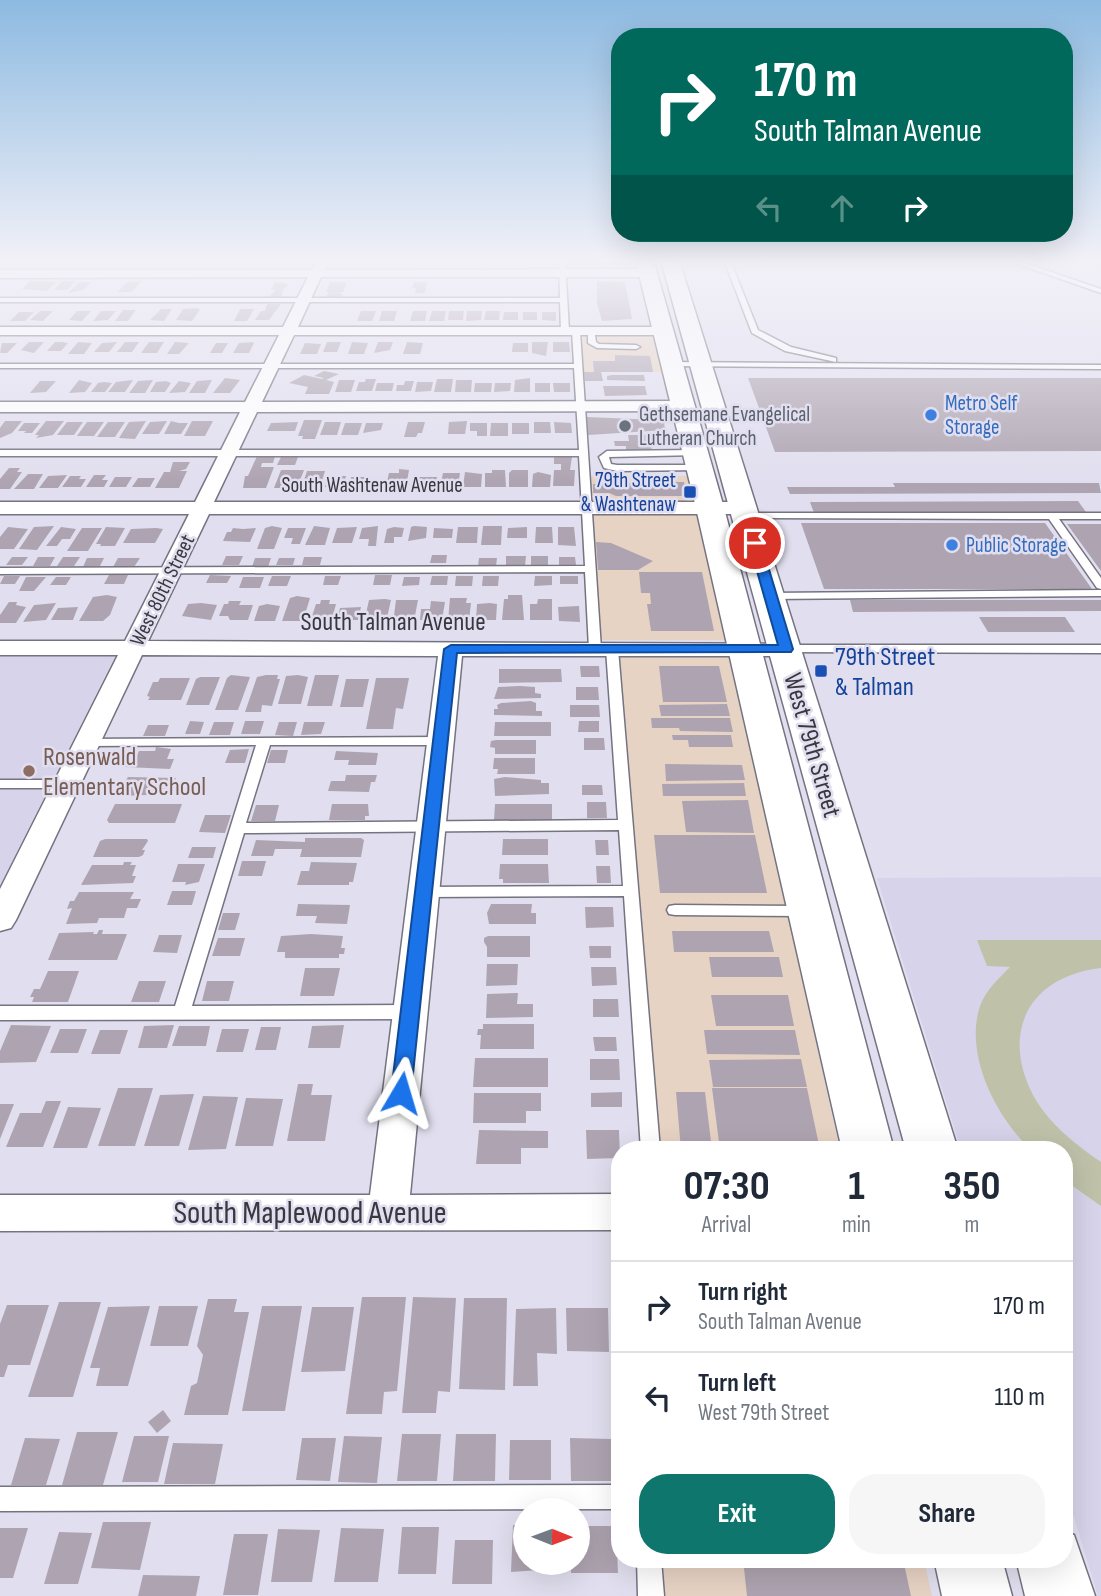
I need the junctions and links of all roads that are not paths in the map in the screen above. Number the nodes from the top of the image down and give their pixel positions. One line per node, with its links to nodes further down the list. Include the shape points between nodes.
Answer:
1 (286, 334): 11 (street, West 80th Street)
2 (577, 334): 12 (lane)
3 (581, 334): 7 (lane, via 597,346)
4 (663, 334): 8 (main road, West 79th Street)
5 (691, 334): 9 (main road, West 79th Street)
6 (761, 334): 13 (lane, via 788,349)
7 (636, 347)
8 (671, 364): 9 (lane); 15 (main road, West 79th Street)
9 (700, 365): 13 (lane); 27 (main road, West 79th Street)
10 (0, 366): 11 (lane)
11 (271, 366): 12 (lane); 17 (street, West 80th Street)
12 (578, 366): 18 (lane)
13 (855, 366): 14 (lane)
14 (1101, 367)
15 (682, 406): 18 (street); 22 (main road, West 79th Street)
16 (0, 407): 17 (street)
17 (251, 407): 18 (street); 20 (street, West 80th Street)
18 (579, 407): 21 (lane)
19 (0, 453): 20 (lane)
20 (229, 453): 21 (lane); 24 (street, West 80th Street)
21 (583, 453): 25 (lane)
22 (697, 461): 22 (lane, via 607,454 604,457 607,466 617,468); 26 (main road, West 79th Street)
23 (0, 508): 24 (street, South Washtenaw Avenue)
24 (202, 508): 25 (street, South Washtenaw Avenue); 32 (street, West 80th Street)
25 (586, 508): 26 (street, South Washtenaw Avenue); 30 (lane)
26 (710, 508): 27 (street, South Washtenaw Avenue); 40 (main road, West 79th Street)
27 (745, 512): 28 (lane); 35 (main road, West 79th Street)
28 (1052, 516): 29 (lane); 33 (lane)
29 (1101, 516)
30 (590, 569): 32 (lane); 39 (lane)
31 (0, 571): 32 (lane)
32 (171, 571): 37 (street, West 80th Street)
33 (1101, 586)
34 (1101, 593): 35 (lane)
35 (770, 596): 41 (main road, West 79th Street)
36 (0, 648): 37 (street, South Talman Avenue)
37 (133, 649): 38 (street, South Talman Avenue); 44 (street, West 80th Street)
38 (451, 649): 39 (street, South Talman Avenue); 43 (street)
39 (603, 649): 40 (street, South Talman Avenue); 48 (lane)
40 (745, 649): 41 (street, South Talman Avenue); 54 (main road, West 79th Street)
41 (786, 649): 42 (lane); 61 (main road, West 79th Street)
42 (1101, 649)
43 (441, 741): 45 (lane); 49 (street)
44 (87, 742): 45 (lane); 47 (street, West 80th Street)
45 (264, 742): 50 (lane)
46 (0, 784): 47 (lane)
47 (67, 784): 55 (street, West 80th Street)
48 (626, 825): 49 (lane); 51 (lane)
49 (431, 827): 50 (lane); 52 (street)
50 (238, 828): 56 (lane)
51 (631, 891): 52 (lane); 59 (lane)
52 (424, 892): 57 (street)
53 (675, 910): 54 (lane)
54 (809, 911): 60 (main road, West 79th Street)
55 (0, 920)
56 (182, 1012): 57 (lane); 58 (lane)
57 (410, 1012): 62 (street)
58 (0, 1013)
59 (650, 1141)
60 (866, 1141)
61 (929, 1141)
62 (388, 1212): 63 (street, South Maplewood Avenue); 64 (street, South Maplewood Avenue)
63 (611, 1212)
64 (0, 1213)
65 (611, 1497): 66 (lane)
66 (0, 1499)
67 (650, 1568): 70 (lane)
68 (970, 1568): 71 (main road)
69 (1052, 1568): 72 (main road)
70 (652, 1596)
71 (977, 1596)
72 (1060, 1596)

